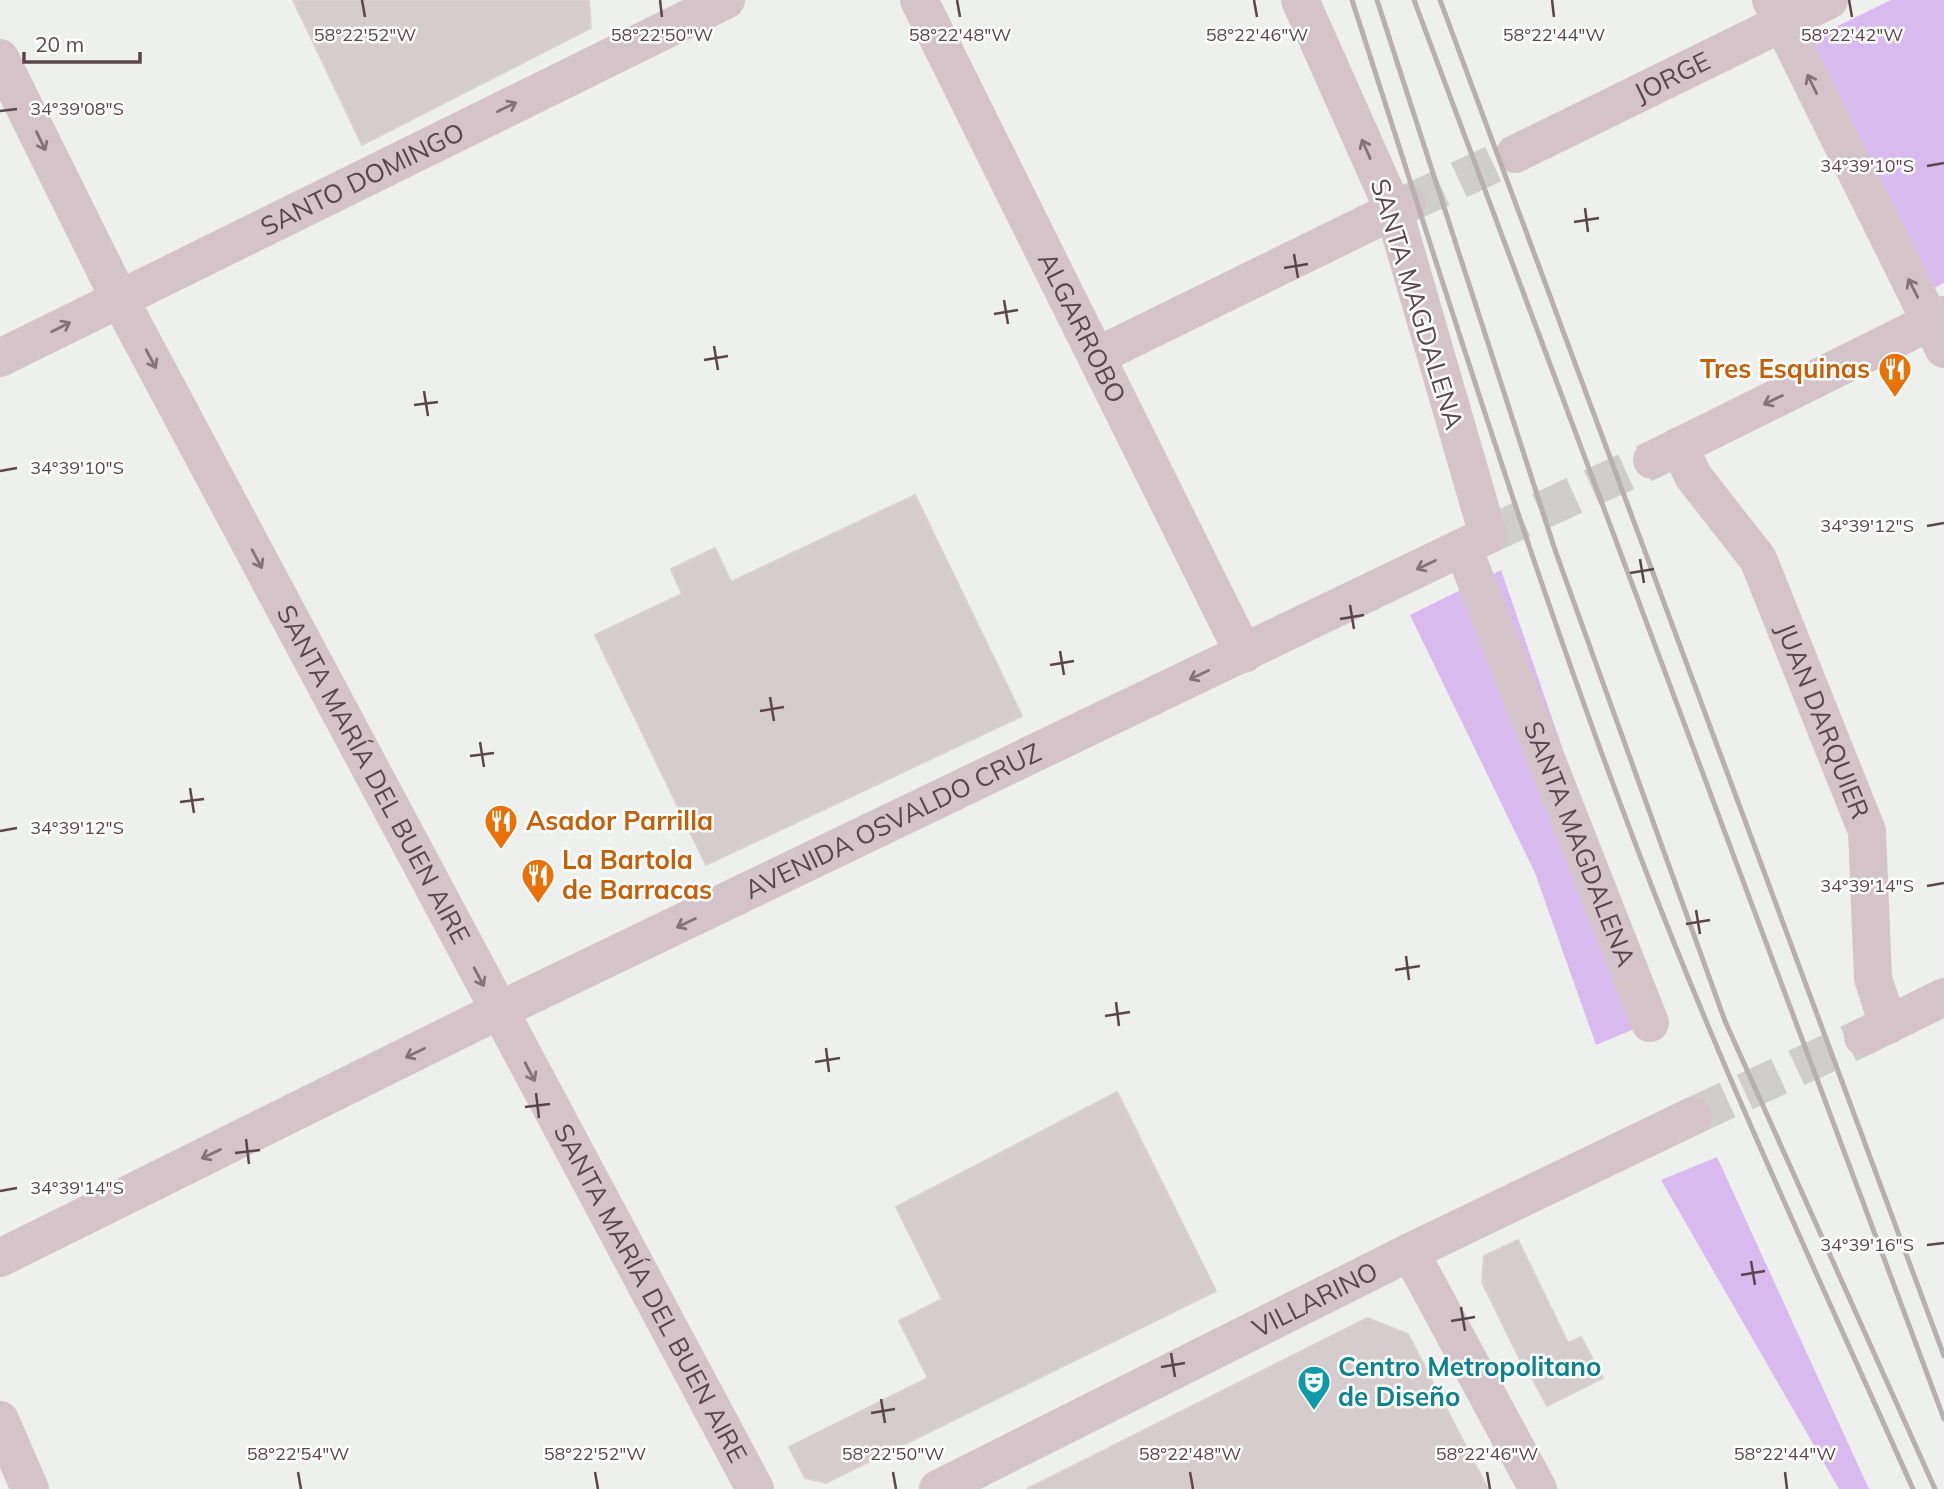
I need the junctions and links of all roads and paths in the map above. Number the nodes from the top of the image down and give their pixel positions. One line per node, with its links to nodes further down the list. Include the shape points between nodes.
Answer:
1 (726, 0): 9 (street, SANTO DOMINGO, one-way to 1)
2 (919, 0): 11 (street, ALGARROBO)
3 (1300, 0): 8 (street, SANTA MAGDALENA, one-way to 3)
4 (1829, 0): 5 (street, JORGE)
5 (1777, 11): 7 (street, JORGE); 10 (street, one-way to 5)
6 (0, 58): 9 (street, SANTA MARÍA DEL BUEN AIRE, one-way to 9)
7 (1515, 154)
8 (1401, 208): 11 (street); 13 (street, SANTA MAGDALENA)
9 (118, 298): 12 (street, SANTO DOMINGO, one-way to 9); 16 (street, SANTA MARÍA DEL BUEN AIRE, one-way to 16)
10 (1940, 329): 15 (street, JUAN DARQUIER, one-way to 15, via 1666,453 1693,476 1758,559 1867,831 1875,1031)
11 (1097, 356): 14 (street, ALGARROBO)
12 (0, 358)
13 (1475, 542): 14 (street, AVENIDA OSVALDO CRUZ, one-way to 14); 17 (street, SANTA MAGDALENA)
14 (1244, 654): 16 (street, AVENIDA OSVALDO CRUZ, one-way to 16)
15 (1944, 998)
16 (498, 1012): 20 (street, AVENIDA OSVALDO CRUZ, one-way to 20); 23 (street, SANTA MARÍA DEL BUEN AIRE, one-way to 23)
17 (1650, 1023)
18 (1693, 1116): 19 (street, VILLARINO)
19 (1410, 1252): 24 (street, VILLARINO); 25 (street)
20 (0, 1258)
21 (0, 1420): 22 (street)
22 (30, 1489)
23 (755, 1489)
24 (938, 1489)
25 (1538, 1489)

